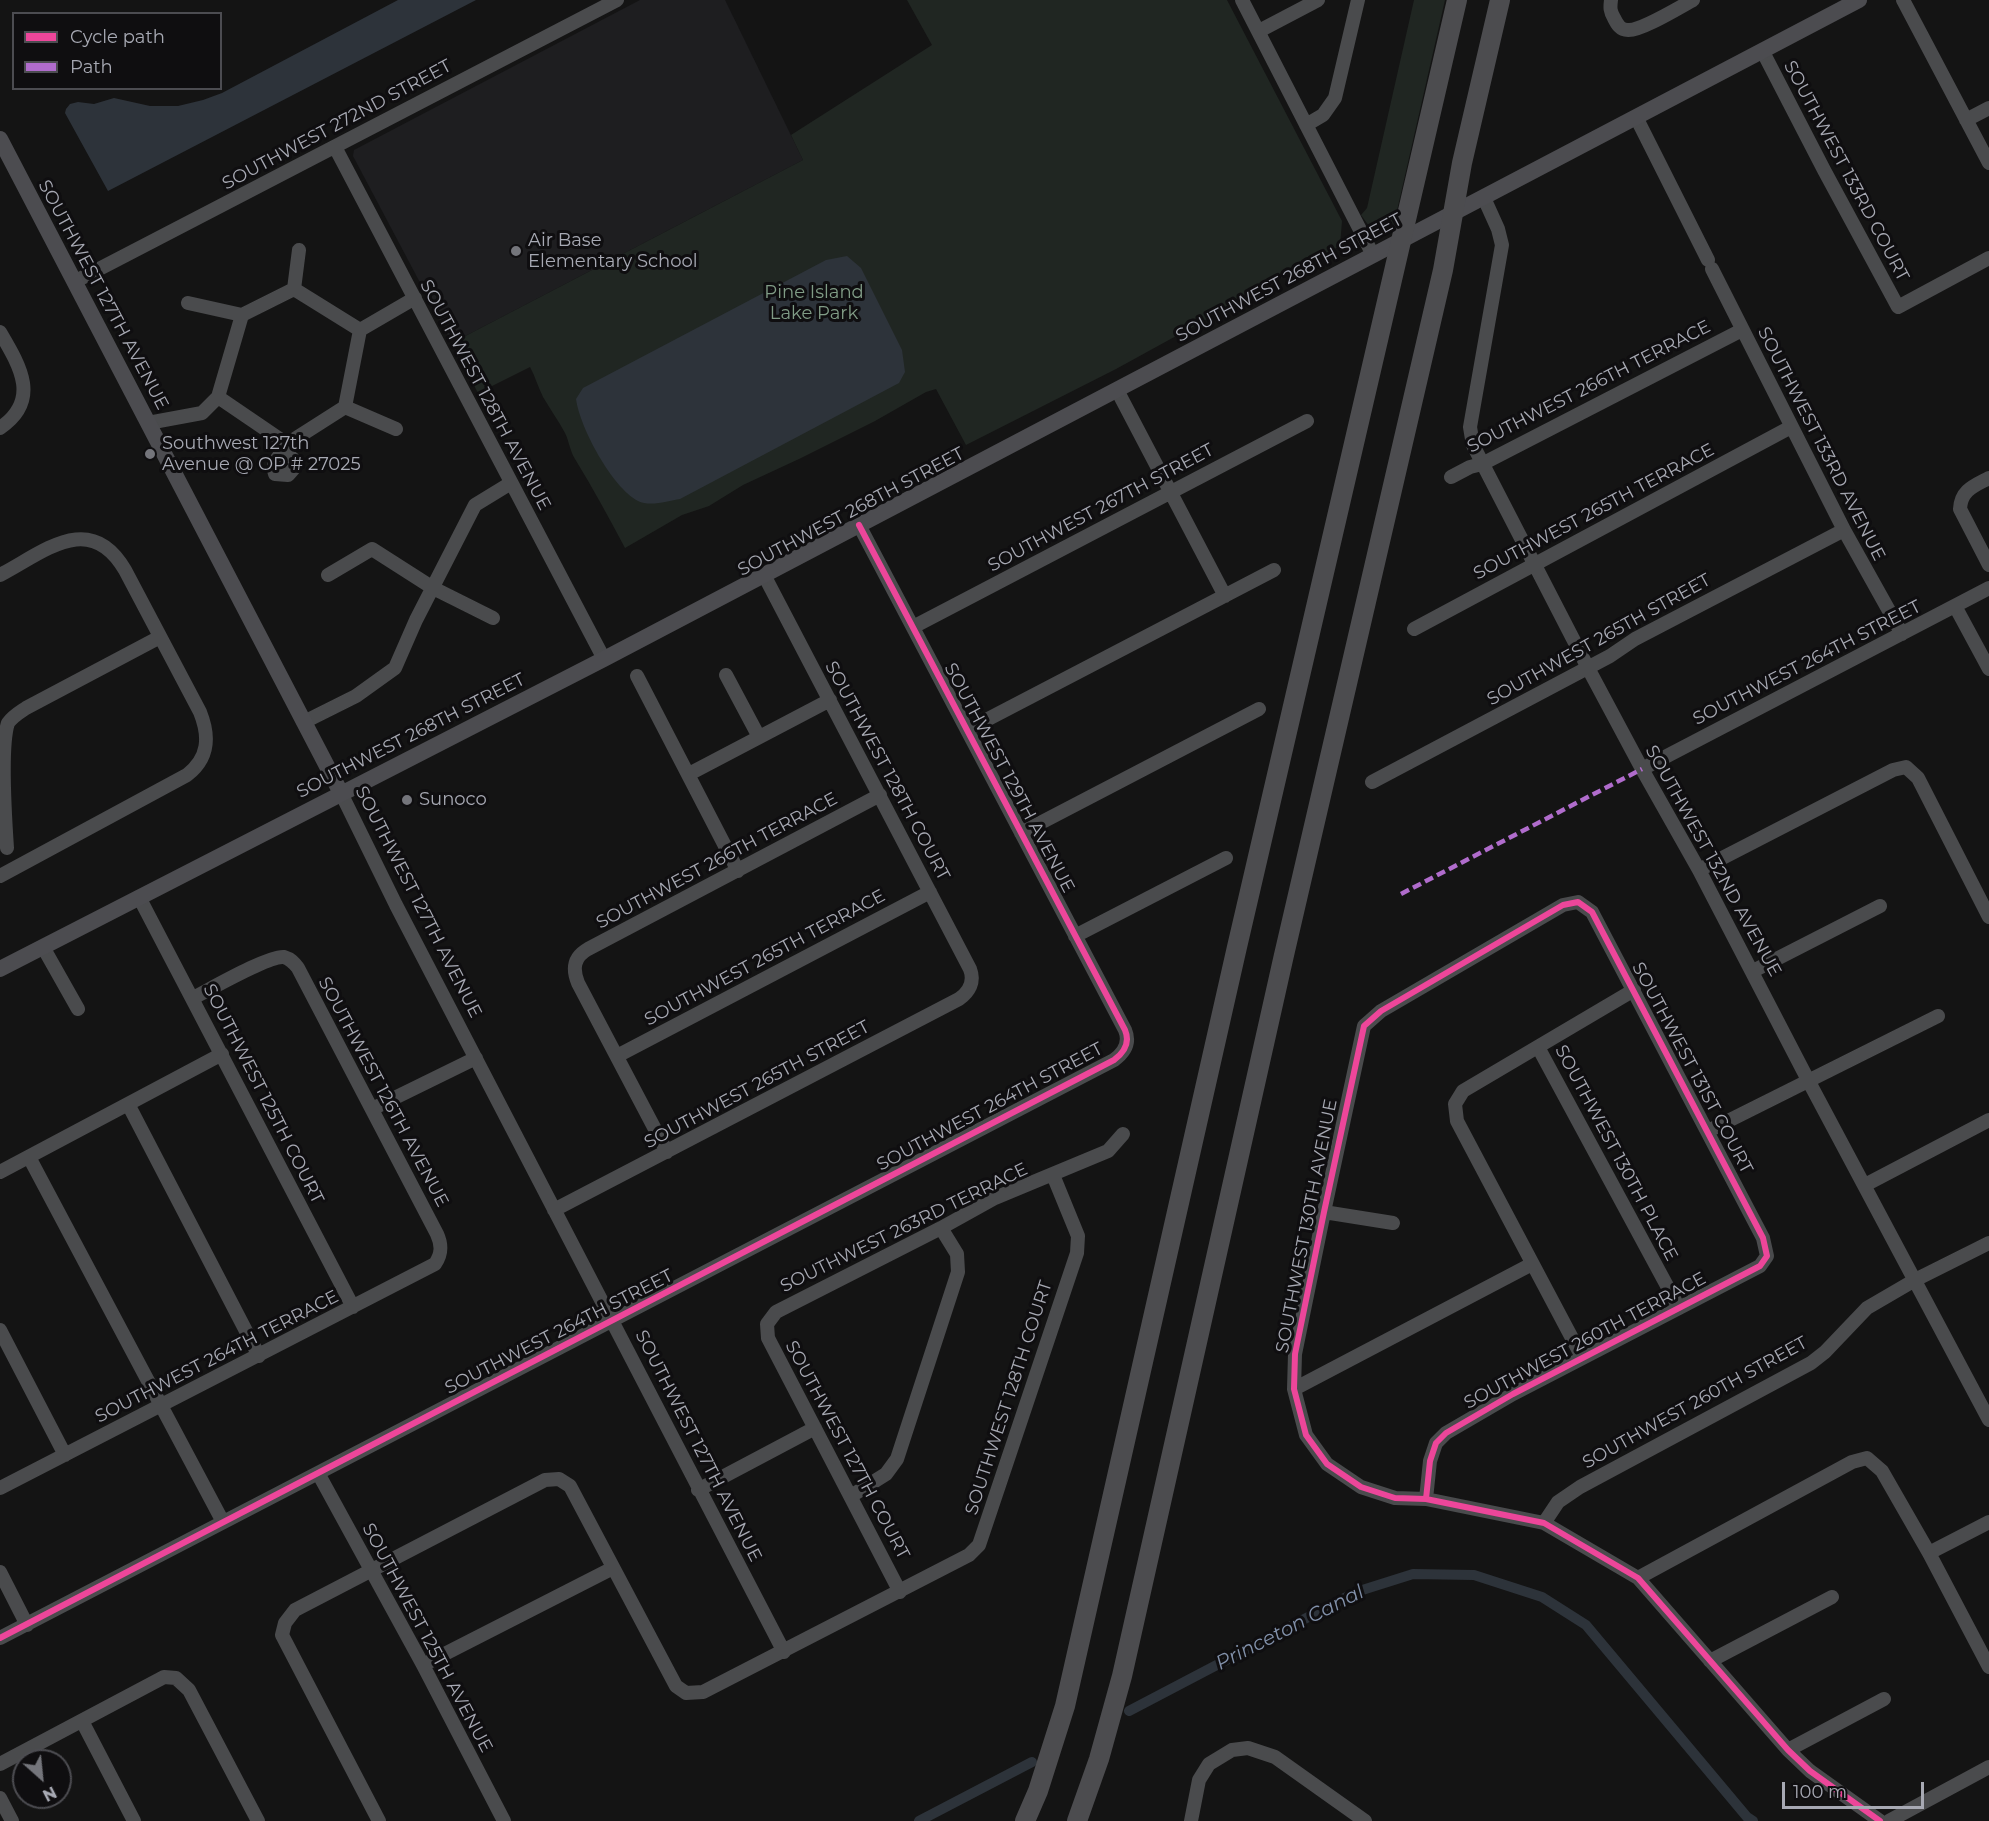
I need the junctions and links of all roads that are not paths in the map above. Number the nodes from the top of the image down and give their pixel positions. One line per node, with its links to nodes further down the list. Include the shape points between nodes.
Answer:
1 (617, 0): 18 (street, SOUTHWEST 272ND STREET)
2 (1242, 0): 11 (street)
3 (1318, 0): 11 (street)
4 (1358, 0): 16 (street, via 1335,98 1323,115)
5 (1457, 0): 166 (highway, via 1065,1706)
6 (1500, 0): 167 (highway, via 1462,163 1443,270 1122,1676)
7 (1611, 0): 8 (street, via 1614,20 1627,30 1640,28)
8 (1694, 0)
9 (1859, 0): 12 (main road, SOUTHWEST 268TH STREET)
10 (1903, 0): 15 (street)
11 (1258, 31): 16 (street)
12 (1763, 52): 14 (main road, SOUTHWEST 268TH STREET); 23 (street, SOUTHWEST 133RD COURT, via 1898,307)
13 (1989, 108): 15 (street)
14 (1636, 117): 20 (main road, SOUTHWEST 268TH STREET); 30 (street, SOUTHWEST 133RD AVENUE)
15 (1966, 120): 19 (street)
16 (1306, 125): 22 (street)
17 (0, 138): 24 (main road, SOUTHWEST 127TH AVENUE)
18 (335, 147): 24 (street, SOUTHWEST 272ND STREET); 26 (street, SOUTHWEST 128TH AVENUE)
19 (1989, 163)
20 (1484, 198): 22 (main road, SOUTHWEST 268TH STREET); 40 (street, SOUTHWEST 132ND AVENUE, via 1502,245 1470,427)
21 (299, 250): 25 (street)
22 (1373, 255): 32 (main road, SOUTHWEST 268TH STREET)
23 (1989, 258)
24 (74, 282): 36 (main road, SOUTHWEST 127TH AVENUE)
25 (294, 289): 28 (street); 29 (street)
26 (415, 298): 29 (street); 43 (street, SOUTHWEST 128TH AVENUE)
27 (188, 303): 28 (street)
28 (242, 315): 33 (street)
29 (360, 330): 34 (street)
30 (1742, 330): 37 (street, SOUTHWEST 133RD AVENUE); 40 (street, SOUTHWEST 266TH TERRACE)
31 (0, 332): 38 (street, via 20,370 24,390 19,411)
32 (1118, 390): 44 (street); 45 (main road, SOUTHWEST 268TH STREET)
33 (218, 397): 34 (street, via 285,448); 36 (street, via 202,413)
34 (345, 407): 39 (street)
35 (1307, 421): 44 (street, SOUTHWEST 267TH STREET)
36 (148, 423): 69 (main road, SOUTHWEST 127TH AVENUE)
37 (1791, 427): 46 (street, SOUTHWEST 133RD AVENUE); 47 (street, SOUTHWEST 265TH TERRACE)
38 (0, 428)
39 (396, 429)
40 (1482, 464): 41 (street, SOUTHWEST 266TH TERRACE); 47 (street, SOUTHWEST 132ND AVENUE)
41 (1451, 477)
42 (1989, 478): 48 (street, via 1966,490 1960,499 1960,508)
43 (511, 483): 53 (street, via 475,505); 62 (street, SOUTHWEST 128TH AVENUE)
44 (1171, 492): 55 (street); 58 (street, SOUTHWEST 267TH STREET)
45 (859, 525): 52 (main road, SOUTHWEST 268TH STREET); 58 (street, SOUTHWEST 129TH AVENUE)
46 (1844, 530): 60 (street, SOUTHWEST 133RD AVENUE); 63 (street, SOUTHWEST 265TH STREET, via 1635,639)
47 (1534, 565): 59 (street, SOUTHWEST 265TH TERRACE); 63 (street, SOUTHWEST 132ND AVENUE)
48 (1989, 565)
49 (1274, 570): 55 (street)
50 (0, 575): 61 (street, via 66,541 94,540 118,559)
51 (328, 575): 53 (street, via 372,549)
52 (764, 575): 62 (main road, SOUTHWEST 268TH STREET); 67 (street, SOUTHWEST 128TH COURT)
53 (433, 588): 57 (street); 69 (street, via 395,668 356,696)
54 (1989, 588): 56 (street, SOUTHWEST 264TH STREET)
55 (1225, 596): 70 (street)
56 (1955, 606): 60 (street, SOUTHWEST 264TH STREET); 64 (street)
57 (493, 618)
58 (913, 627): 70 (street, SOUTHWEST 129TH AVENUE)
59 (1414, 629)
60 (1902, 634): 72 (street, SOUTHWEST 264TH STREET)
61 (160, 638): 78 (street, via 26,708 8,723 1,749); 82 (street, via 204,722 207,744 201,761 187,775)
62 (604, 659): 75 (main road, SOUTHWEST 268TH STREET)
63 (1588, 668): 72 (street, SOUTHWEST 132ND AVENUE); 74 (street, SOUTHWEST 265TH STREET)
64 (1989, 669)
65 (726, 675): 71 (street)
66 (637, 676): 73 (street)
67 (830, 700): 71 (street); 76 (street, SOUTHWEST 128TH COURT)
68 (1259, 709): 77 (street)
69 (304, 722): 75 (main road, SOUTHWEST 127TH AVENUE)
70 (967, 730): 77 (street, SOUTHWEST 129TH AVENUE)
71 (759, 737): 73 (street)
72 (1642, 769): 80 (street, SOUTHWEST 132ND AVENUE)
73 (688, 774): 81 (street)
74 (1372, 782)
75 (341, 793): 84 (main road, SOUTHWEST 268TH STREET); 101 (street, SOUTHWEST 127TH AVENUE)
76 (880, 795): 81 (street, SOUTHWEST 266TH TERRACE); 83 (street, SOUTHWEST 128TH COURT)
77 (1021, 833): 87 (street, SOUTHWEST 129TH AVENUE)
78 (7, 848)
79 (1226, 858): 87 (street)
80 (1700, 870): 86 (street, via 1893,770 1906,768 1918,778); 90 (street, SOUTHWEST 132ND AVENUE)
81 (738, 871): 100 (street, SOUTHWEST 266TH TERRACE, via 582,952 575,962 578,983)
82 (0, 876)
83 (930, 892): 91 (street, SOUTHWEST 128TH COURT, via 970,969); 100 (street, SOUTHWEST 265TH TERRACE)
84 (139, 897): 88 (main road, SOUTHWEST 268TH STREET); 93 (street, SOUTHWEST 125TH COURT)
85 (1880, 906): 90 (street)
86 (1989, 915)
87 (1075, 936): 97 (street, SOUTHWEST 129TH AVENUE, via 1125,1030)
88 (43, 947): 89 (main road, SOUTHWEST 268TH STREET); 94 (street)
89 (0, 969)
90 (1753, 971): 102 (street, SOUTHWEST 132ND AVENUE)
91 (971, 985): 108 (street, SOUTHWEST 265TH STREET, via 959,999)
92 (1634, 990): 96 (street, SOUTHWEST 131ST COURT, via 1592,912 1578,902 1563,905 1381,1011); 98 (street); 106 (street, SOUTHWEST 131ST COURT)
93 (193, 998): 99 (street, SOUTHWEST 125TH COURT); 104 (street, SOUTHWEST 126TH AVENUE, via 269,960 285,957 292,961)
94 (78, 1009)
95 (1938, 1016): 102 (street)
96 (1364, 1026): 114 (street, SOUTHWEST 130TH AVENUE)
97 (1126, 1046): 124 (street, SOUTHWEST 264TH STREET, via 1114,1060)
98 (1539, 1047): 120 (street, via 1463,1091 1455,1104 1457,1121); 123 (street, SOUTHWEST 130TH PLACE)
99 (222, 1054): 103 (street); 122 (street, SOUTHWEST 125TH COURT)
100 (617, 1056): 108 (street)
101 (476, 1058): 104 (street); 113 (street, SOUTHWEST 127TH AVENUE)
102 (1808, 1080): 106 (street); 112 (street, SOUTHWEST 132ND AVENUE)
103 (128, 1104): 109 (street); 127 (street)
104 (372, 1109): 118 (street, SOUTHWEST 126TH AVENUE, via 437,1234)
105 (1989, 1120): 112 (street)
106 (1708, 1131): 119 (street, SOUTHWEST 131ST COURT, via 1763,1238)
107 (1123, 1134): 111 (street, SOUTHWEST 263RD TERRACE, via 1108,1151)
108 (667, 1152): 113 (street, SOUTHWEST 265TH STREET)
109 (29, 1157): 110 (street); 130 (street)
110 (0, 1172)
111 (1053, 1175): 116 (street, SOUTHWEST 263RD TERRACE, via 995,1198); 147 (street, SOUTHWEST 128TH COURT, via 1078,1236 1077,1253 979,1545 969,1555)
112 (1865, 1185): 121 (street, SOUTHWEST 132ND AVENUE)
113 (554, 1210): 124 (street, SOUTHWEST 127TH AVENUE)
114 (1324, 1212): 115 (street); 129 (street, SOUTHWEST 130TH AVENUE, via 1295,1354)
115 (1393, 1223)
116 (941, 1228): 125 (street, SOUTHWEST 263RD TERRACE, via 776,1311); 137 (street, via 957,1254 958,1272 897,1459 886,1474)
117 (1989, 1243): 121 (street, SOUTHWEST 260TH STREET)
118 (441, 1249): 122 (street, SOUTHWEST 264TH TERRACE, via 435,1264)
119 (1767, 1256): 123 (street, SOUTHWEST 260TH TERRACE, via 1761,1266)
120 (1532, 1264): 128 (street); 129 (street)
121 (1915, 1280): 131 (street, SOUTHWEST 132ND AVENUE); 141 (street, SOUTHWEST 260TH STREET, via 1867,1308 1811,1363 1580,1487 1557,1502)
122 (353, 1307): 127 (street, SOUTHWEST 264TH TERRACE)
123 (1679, 1308): 128 (street, SOUTHWEST 260TH TERRACE)
124 (611, 1321): 134 (street, SOUTHWEST 264TH STREET); 136 (street, SOUTHWEST 127TH AVENUE)
125 (767, 1324): 132 (street, SOUTHWEST 127TH COURT, via 768,1338)
126 (0, 1330): 133 (street)
127 (259, 1356): 130 (street, SOUTHWEST 264TH TERRACE)
128 (1582, 1357): 138 (street, SOUTHWEST 260TH TERRACE, via 1446,1433 1436,1443 1430,1461)
129 (1294, 1389): 138 (street, SOUTHWEST 130TH AVENUE, via 1306,1435 1327,1464 1361,1487 1395,1498)
130 (162, 1405): 133 (street, SOUTHWEST 264TH TERRACE); 139 (street)
131 (1989, 1420)
132 (815, 1428): 136 (street); 137 (street, SOUTHWEST 127TH COURT)
133 (65, 1455): 135 (street, SOUTHWEST 264TH TERRACE)
134 (318, 1473): 139 (street, SOUTHWEST 264TH STREET); 144 (street, SOUTHWEST 125TH AVENUE)
135 (0, 1488)
136 (698, 1490): 151 (street, SOUTHWEST 127TH AVENUE)
137 (851, 1496): 147 (street, SOUTHWEST 127TH COURT)
138 (1426, 1499): 141 (street, SOUTHWEST 130TH AVENUE)
139 (223, 1522): 149 (street, SOUTHWEST 264TH STREET)
140 (1989, 1522): 142 (street)
141 (1544, 1523): 146 (street, SOUTHWEST 130TH AVENUE)
142 (1929, 1553): 146 (street, via 1882,1471 1867,1458 1852,1462); 154 (street)
143 (614, 1568): 144 (street, via 570,1486 559,1479 545,1480); 151 (street, SOUTHWEST 128TH COURT, via 676,1686 686,1693 703,1692); 153 (street)
144 (371, 1570): 153 (street, SOUTHWEST 125TH AVENUE); 164 (street, via 295,1610 282,1635)
145 (0, 1572): 149 (street)
146 (1638, 1578): 152 (street, SOUTHWEST 130TH AVENUE)
147 (900, 1592): 151 (street, SOUTHWEST 128TH COURT)
148 (1832, 1597): 152 (street)
149 (27, 1624): 150 (street, SOUTHWEST 264TH STREET)
150 (0, 1638)
151 (784, 1652)
152 (1710, 1660): 157 (street, SOUTHWEST 130TH AVENUE)
153 (423, 1665): 165 (street, SOUTHWEST 125TH AVENUE)
154 (1989, 1667)
155 (1884, 1699): 157 (street)
156 (82, 1721): 158 (street); 162 (street); 163 (street, via 164,1677 176,1678 189,1690)
157 (1788, 1750): 170 (street, SOUTHWEST 130TH AVENUE, via 1810,1772)
158 (0, 1764)
159 (1989, 1767): 171 (street)
160 (0, 1798): 161 (street)
161 (12, 1821)
162 (134, 1821)
163 (258, 1821)
164 (379, 1821)
165 (504, 1821)
166 (1025, 1821)
167 (1077, 1821)
168 (1191, 1821): 169 (street, via 1199,1780 1209,1764 1232,1750 1256,1749 1275,1757)
169 (1365, 1821)
170 (1880, 1821)
171 (1889, 1821)

